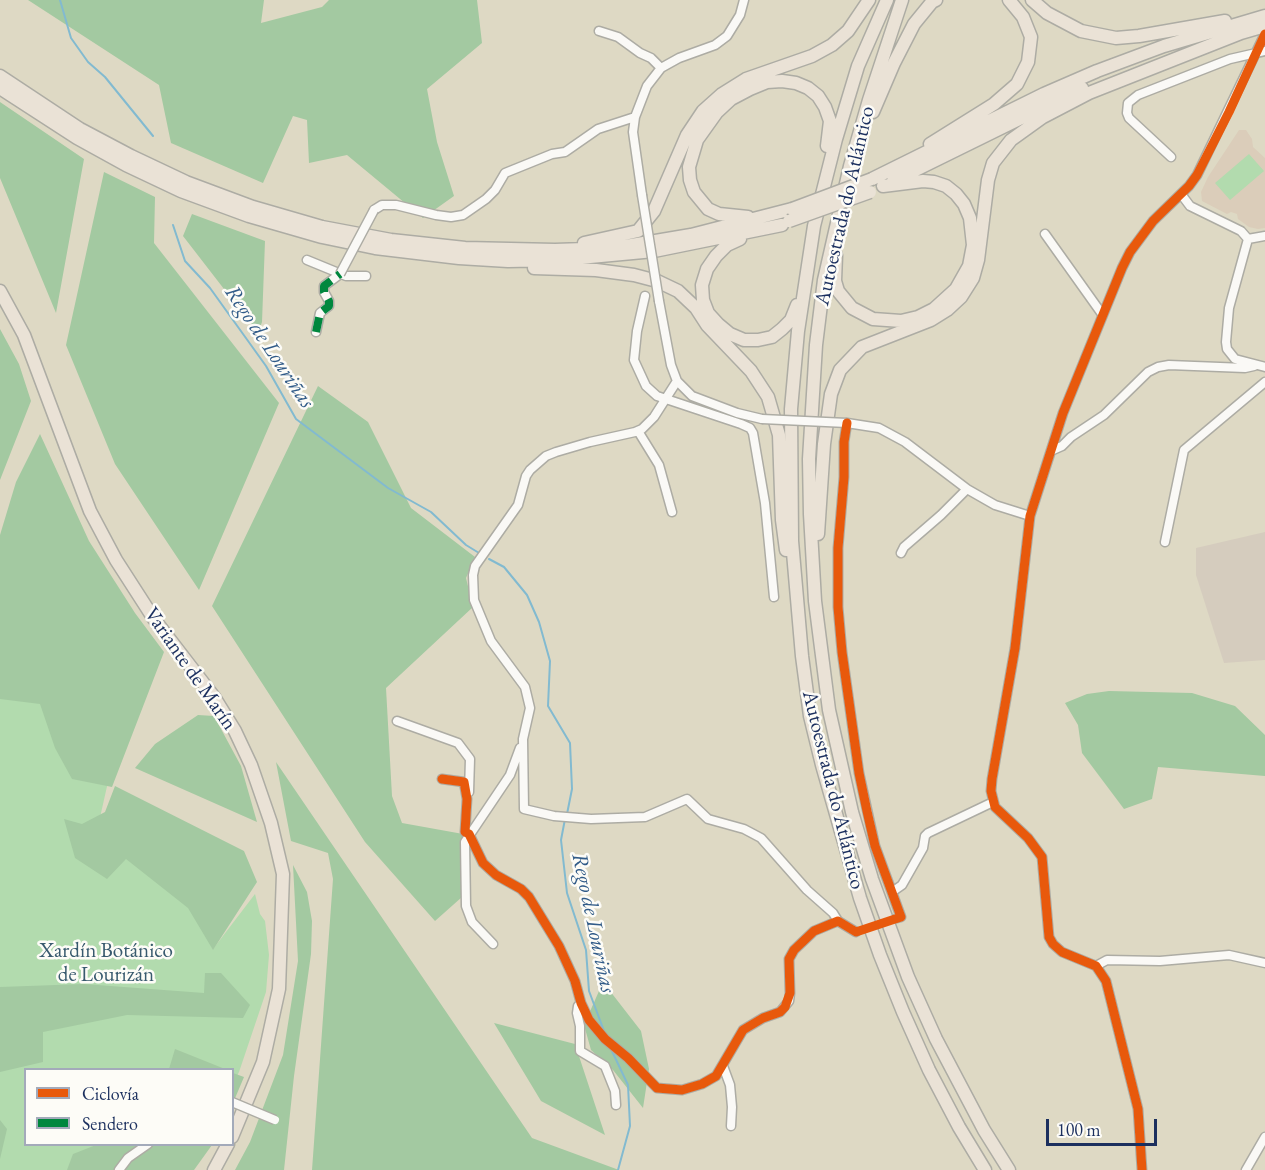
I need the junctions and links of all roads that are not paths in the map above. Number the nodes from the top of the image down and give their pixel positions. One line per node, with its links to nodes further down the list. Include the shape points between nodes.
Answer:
1 (744, 0): 13 (street, via 727,36)
2 (869, 0): 29 (highway, via 848,31 832,45 746,79 703,111 687,135 654,211 638,231)
3 (887, 0): 20 (highway, Autoestrada do Atlántico, via 858,66)
4 (902, 0): 18 (highway, Autoestrada do Atlántico)
5 (936, 0): 18 (highway, via 914,24)
6 (1009, 0): 19 (highway, via 1023,16 1031,37 1028,62 1017,84 994,104)
7 (1032, 0): 8 (highway, via 1081,31 1116,38)
8 (1265, 15): 19 (highway, via 1097,71)
9 (599, 31): 13 (street, via 618,37)
10 (1264, 32): 11 (highway); 12 (street)
11 (1241, 33): 22 (highway, via 1102,79); 53 (highway, via 1089,93 1025,128 1001,152 988,180 978,260 961,297 932,320 862,347 848,360 836,381 824,444)
12 (1260, 52): 17 (street, via 1230,59 1138,95 1128,103 1129,118); 23 (street, via 1197,175)
13 (661, 68): 16 (street, via 647,86)
14 (0, 76): 29 (highway, via 80,129 131,156 253,207 322,227 391,240 465,248)
15 (0, 88): 30 (highway, via 87,144 200,198 322,237)
16 (635, 117): 33 (street, bridge, via 598,129 565,152 505,173 491,195 463,215 451,217 382,205 374,210); 41 (street, bridge, via 633,132 642,195)
17 (1171, 157)
18 (850, 166): 22 (highway, via 835,263 838,291 860,314 901,321 934,309 956,289 972,256 972,226 964,204 946,186 922,181); 53 (highway, Autoestrada do Atlántico, via 824,280 816,345 809,459)
19 (886, 173): 21 (highway)
20 (824, 184): 24 (highway, via 830,121 819,96 796,83 782,81 767,82 731,99 697,140 689,167 690,180 708,209 732,217); 32 (highway, Autoestrada do Atlántico)
21 (871, 186): 22 (highway); 25 (highway, bridge)
22 (883, 186)
23 (1181, 194): 28 (street, via 1190,206 1241,231); 37 (street, via 1153,221 1130,252)
24 (764, 218): 25 (highway); 29 (highway, via 614,248)
25 (788, 218): 30 (highway, via 686,246 614,256 508,261); 32 (highway, via 727,245 716,256 702,285 708,313 730,334 744,340 772,337 796,309)
26 (1045, 234): 37 (street)
27 (1265, 236): 28 (street)
28 (1248, 239): 39 (street, via 1229,308 1226,342 1235,359)
29 (555, 250)
30 (459, 258): 54 (highway, via 503,267 596,270 657,281 678,291 696,308 751,371 768,397 779,435 782,520)
31 (307, 260): 33 (street)
32 (807, 263): 54 (highway, Autoestrada do Atlántico, via 791,410 792,541)
33 (340, 274): 34 (street); 38 (street, via 324,286 329,306 320,313)
34 (366, 276)
35 (0, 291): 74 (highway, Variante de Marín, via 24,334 90,511 154,619 235,731 271,823 282,874 279,989 263,1062)
36 (645, 296): 43 (street, via 634,360 646,386)
37 (1102, 314): 46 (street)
38 (316, 332)
39 (1254, 365): 40 (street); 46 (street, via 1158,367 1104,415)
40 (1265, 367)
41 (677, 381): 43 (street); 44 (street, bridge, via 692,396 737,413 762,419)
42 (1265, 382): 50 (street, via 1184,450)
43 (666, 400): 45 (street); 52 (street, via 741,424 753,433 765,503)
44 (847, 423): 47 (street, via 879,428 905,442); 61 (street, via 838,548 840,630 859,773 875,846)
45 (638, 431): 48 (street, via 659,465); 56 (street, via 546,456 526,476 518,505 475,566 472,588 482,621 525,687 530,708)
46 (1053, 450): 49 (street)
47 (967, 489): 49 (street, via 995,505); 51 (street)
48 (672, 512)
49 (1030, 516): 59 (street, via 1014,657 992,779)
50 (1165, 542)
51 (901, 553)
52 (774, 597)
53 (815, 601): 81 (highway, Autoestrada do Atlántico, via 829,710 872,879 936,1040)
54 (802, 656): 80 (highway, Autoestrada do Atlántico, via 822,765 876,943 929,1070)
55 (397, 722): 58 (street, via 458,743 470,759 471,787)
56 (523, 739): 60 (street, via 510,775); 63 (street, via 527,811 591,819 645,817 687,799 708,819 761,838)
57 (442, 779): 58 (street, via 464,782)
58 (467, 799): 60 (street, via 465,832)
59 (993, 802): 61 (street, via 928,833 902,885); 67 (street, via 1042,857 1047,930 1053,944 1062,952)
60 (469, 834): 65 (street, via 465,842 466,906 472,922); 68 (street, via 483,863 529,897 559,946)
61 (892, 892): 62 (street, via 901,916)
62 (897, 918)
63 (838, 921): 64 (street); 69 (street, via 814,931 794,950 789,959 789,1001 780,1012 743,1030)
64 (856, 932)
65 (493, 944)
66 (1265, 963): 67 (street, via 1229,955 1160,961 1107,960)
67 (1096, 966): 82 (street, via 1106,981 1138,1109)
68 (581, 1003): 69 (street, via 598,1032 657,1088 682,1090 702,1084 716,1076); 71 (street, via 577,1013 580,1051 605,1066)
69 (723, 1066): 73 (street, via 730,1085)
70 (234, 1103): 72 (street, bridge)
71 (616, 1105)
72 (274, 1120)
73 (731, 1126)
74 (234, 1132)
75 (1265, 1137): 83 (street)
76 (145, 1146): 78 (street)
77 (227, 1146): 79 (highway)
78 (119, 1170)
79 (214, 1170)
80 (985, 1170)
81 (1009, 1170)
82 (1142, 1170)
83 (1246, 1170)

